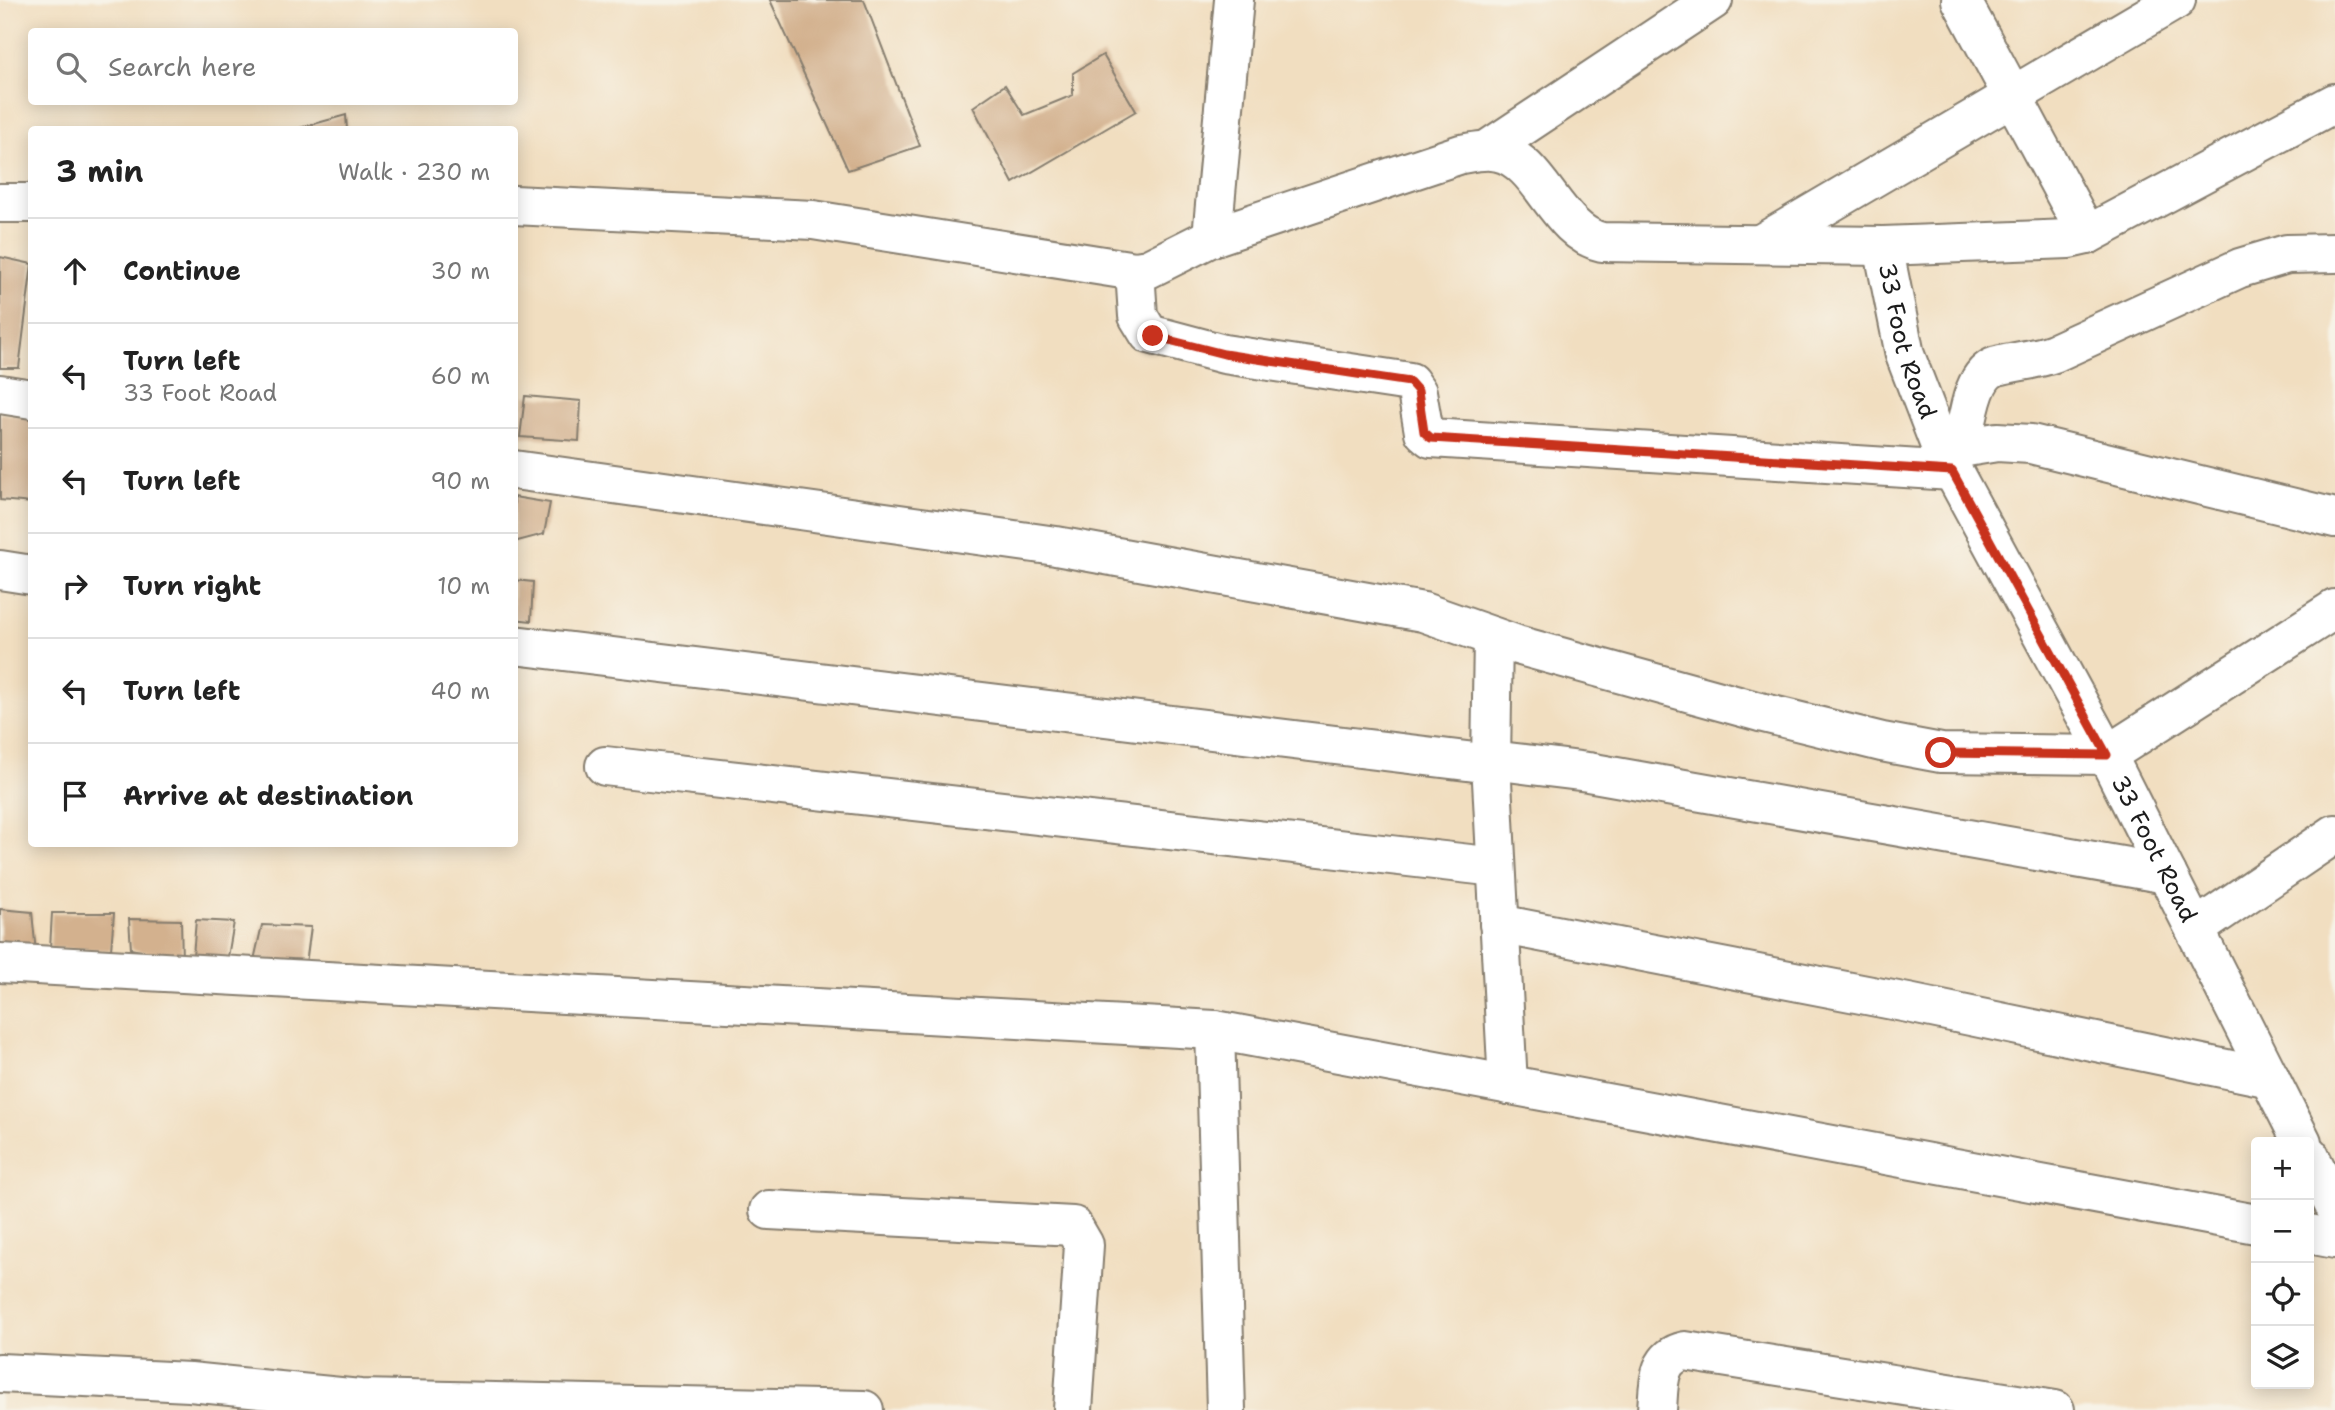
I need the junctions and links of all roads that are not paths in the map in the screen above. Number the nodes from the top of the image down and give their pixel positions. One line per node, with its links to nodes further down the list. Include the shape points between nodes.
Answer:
1 (1713, 0): 7 (street)
2 (1961, 0): 5 (street)
3 (2176, 0): 5 (street)
4 (1236, 1): 12 (street)
5 (2012, 95): 11 (street); 13 (street)
6 (2335, 103): 11 (street)
7 (1487, 150): 12 (street, via 1461,154); 13 (street, via 1516,160 1590,239)
8 (0, 203): 9 (street)
9 (28, 203)
10 (518, 205): 16 (street, via 813,220)
11 (2087, 235): 14 (street)
12 (1212, 237): 16 (street)
13 (1762, 243): 14 (street)
14 (1883, 246): 19 (street, 33 Foot Road, via 1905,355)
15 (2335, 253): 19 (street, via 2287,254 2240,268 2054,353 1991,369 1979,378)
16 (1135, 271): 19 (street, via 1138,316 1149,334 1224,354 1410,382 1418,391 1424,432 1431,438)
17 (0, 394): 18 (street)
18 (28, 398)
19 (1952, 457): 21 (street, via 1997,442 2031,444); 27 (street, 33 Foot Road)
20 (518, 471): 25 (street, via 1056,545 1423,612)
21 (2335, 518)
22 (0, 570): 23 (street)
23 (28, 574)
24 (2335, 609): 27 (street)
25 (1493, 636): 27 (street, via 1882,742 1941,753); 28 (street)
26 (518, 646): 28 (street)
27 (2107, 755): 32 (street, 33 Foot Road)
28 (1491, 762): 31 (street); 32 (street, via 1588,772)
29 (605, 766): 31 (street)
30 (2335, 834): 34 (street)
31 (1496, 867): 33 (street)
32 (2167, 874): 34 (street, 33 Foot Road)
33 (1499, 924): 37 (street); 38 (street)
34 (2195, 929): 37 (street, 33 Foot Road)
35 (0, 963): 36 (street)
36 (1215, 1030): 38 (street); 51 (street)
37 (2270, 1078): 39 (street, 33 Foot Road)
38 (1508, 1085): 43 (street)
39 (2300, 1137)
40 (2314, 1165): 41 (street)
41 (2335, 1207)
42 (769, 1210): 50 (street, via 1073,1226 1084,1245)
43 (2251, 1223)
44 (2314, 1235): 45 (street)
45 (2335, 1239)
46 (0, 1373): 47 (street)
47 (190, 1396): 48 (street)
48 (360, 1405): 49 (street)
49 (864, 1410)
50 (1073, 1410)
51 (1226, 1410)
52 (1657, 1410): 53 (street, via 1659,1375 1670,1358 1685,1351)
53 (2055, 1410)

